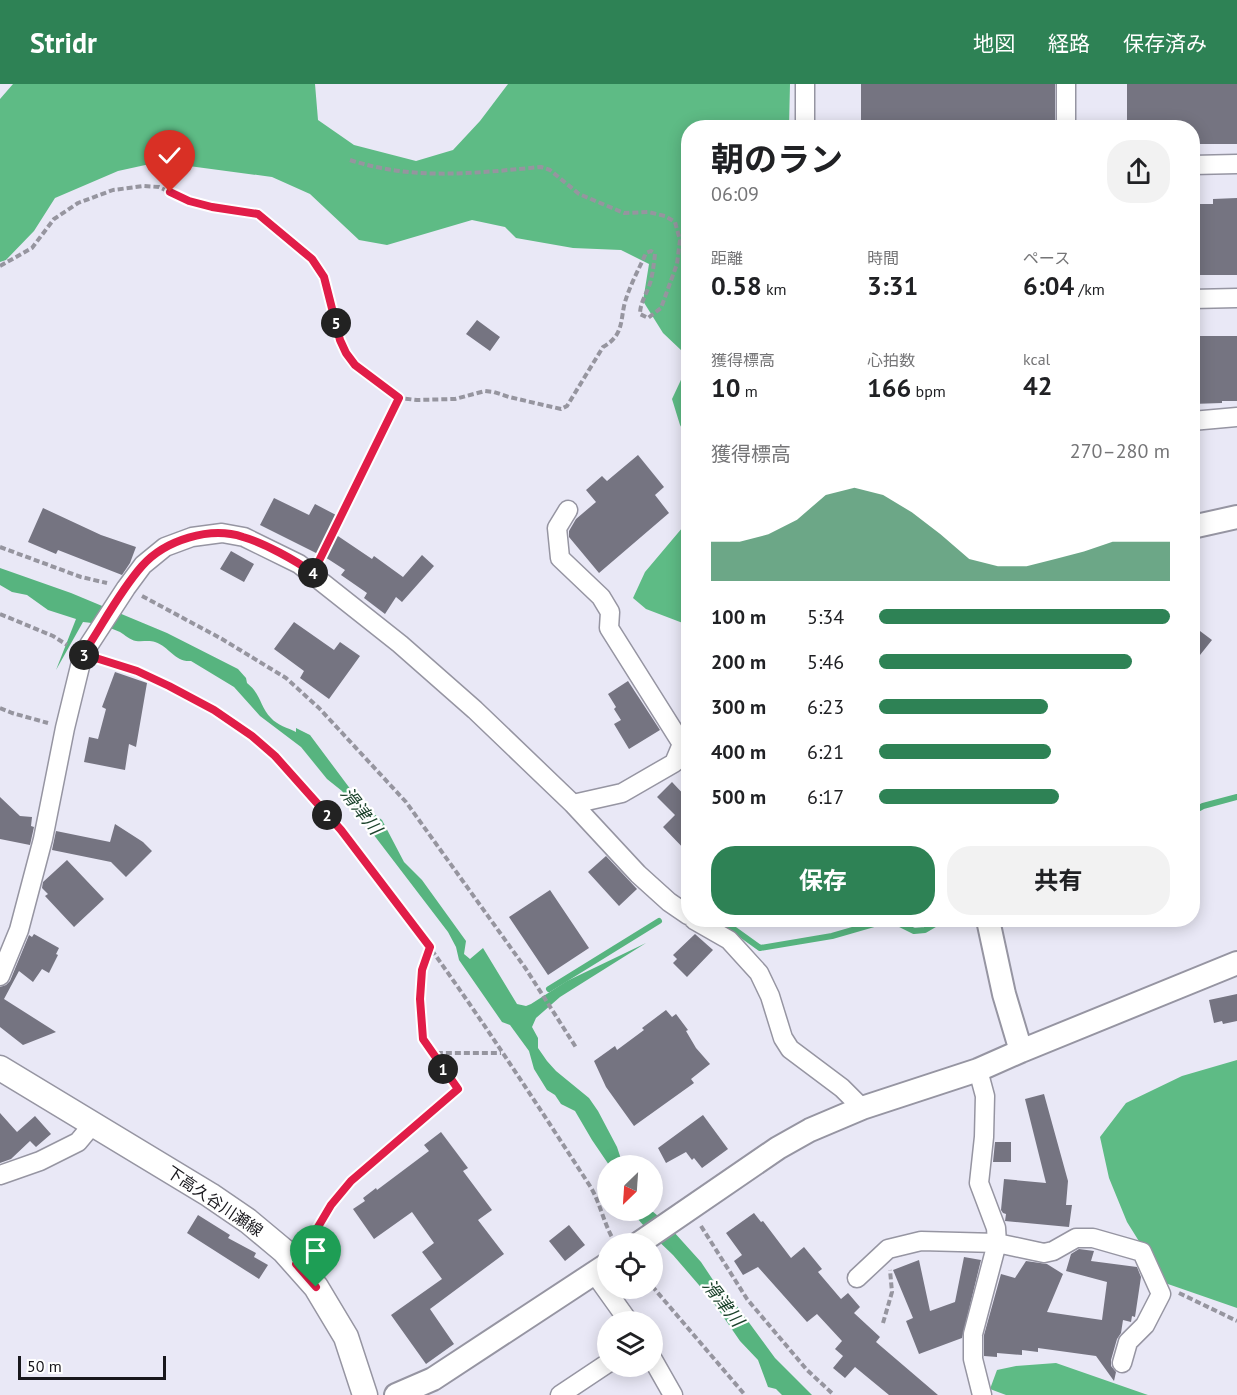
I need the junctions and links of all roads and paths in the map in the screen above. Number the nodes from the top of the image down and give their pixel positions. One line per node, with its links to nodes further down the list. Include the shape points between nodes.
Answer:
1 (806, 84): 3 (street)
2 (1066, 84): 4 (street)
3 (805, 120)
4 (1066, 120)
5 (350, 160): 11 (path, via 387,170 434,175 541,167 579,194 624,213 665,216 675,222 680,240 678,264 661,308 648,318 640,314 654,266 655,254 651,251 646,253 625,302 622,325 613,341 603,347 567,406 561,409 484,391 455,399)
6 (1237, 164): 7 (street)
7 (1200, 165)
8 (0, 266): 11 (path, via 32,248 54,219 78,202 113,190 159,187 189,201 258,214 319,267 346,353 355,365)
9 (1237, 298): 10 (street)
10 (1200, 299)
11 (399, 398): 18 (path)
12 (1237, 417): 13 (street)
13 (1200, 421)
14 (568, 510): 24 (street, via 557,528 560,558 601,597 610,612 609,628)
15 (1237, 517): 16 (street)
16 (1200, 525)
17 (0, 547): 19 (path)
18 (313, 573): 19 (street, via 244,537 222,533 192,537 165,547 143,565); 26 (street, via 450,688)
19 (124, 591): 21 (street); 33 (path, via 222,639 286,678 319,708 406,802 526,969)
20 (0, 614): 21 (path)
21 (85, 652): 23 (street); 30 (path, via 169,686 252,736 341,830)
22 (0, 708): 23 (path)
23 (65, 728): 32 (street, via 43,839 19,930)
24 (681, 742)
25 (681, 766): 26 (street, via 622,793)
26 (573, 804): 27 (street, via 638,874)
27 (681, 910)
28 (706, 927): 39 (street, via 729,940 759,973 790,1048)
29 (990, 927): 34 (street)
30 (430, 947): 35 (path, via 422,970 420,999 423,1039); 36 (path)
31 (1237, 963): 34 (street)
32 (0, 976)
33 (577, 1049)
34 (1021, 1051): 38 (street)
35 (432, 1053): 36 (path); 47 (path, via 458,1089 351,1181 331,1205)
36 (502, 1053): 43 (path, via 592,1190)
37 (0, 1068): 40 (main road, 下高久谷川瀬線)
38 (978, 1070): 39 (street); 45 (street, via 985,1096 979,1183 996,1227)
39 (862, 1108): 42 (street, via 778,1148)
40 (93, 1124): 41 (street, via 78,1142); 47 (main road, 下高久谷川瀬線, via 238,1215)
41 (0, 1175)
42 (685, 1210): 44 (street); 62 (path, via 747,1299 807,1370)
43 (610, 1233)
44 (653, 1233)
45 (997, 1243): 46 (street, via 921,1241); 50 (street, via 1044,1253 1076,1238 1093,1238 1142,1252); 63 (street, via 973,1334 973,1359)
46 (888, 1249): 49 (street); 53 (path, via 892,1292)
47 (296, 1264): 57 (main road, 下高久谷川瀬線, via 316,1287 346,1337)
48 (597, 1272): 58 (street, via 433,1379)
49 (857, 1278)
50 (1159, 1286): 52 (path); 54 (street, via 1160,1299 1145,1325 1128,1342)
51 (663, 1299): 61 (path)
52 (1237, 1321)
53 (883, 1323)
54 (1122, 1364)
55 (597, 1370): 59 (street)
56 (663, 1377): 60 (street)
57 (364, 1395)
58 (396, 1395)
59 (560, 1395)
60 (673, 1395)
61 (745, 1395)
62 (834, 1395)
63 (982, 1395)

